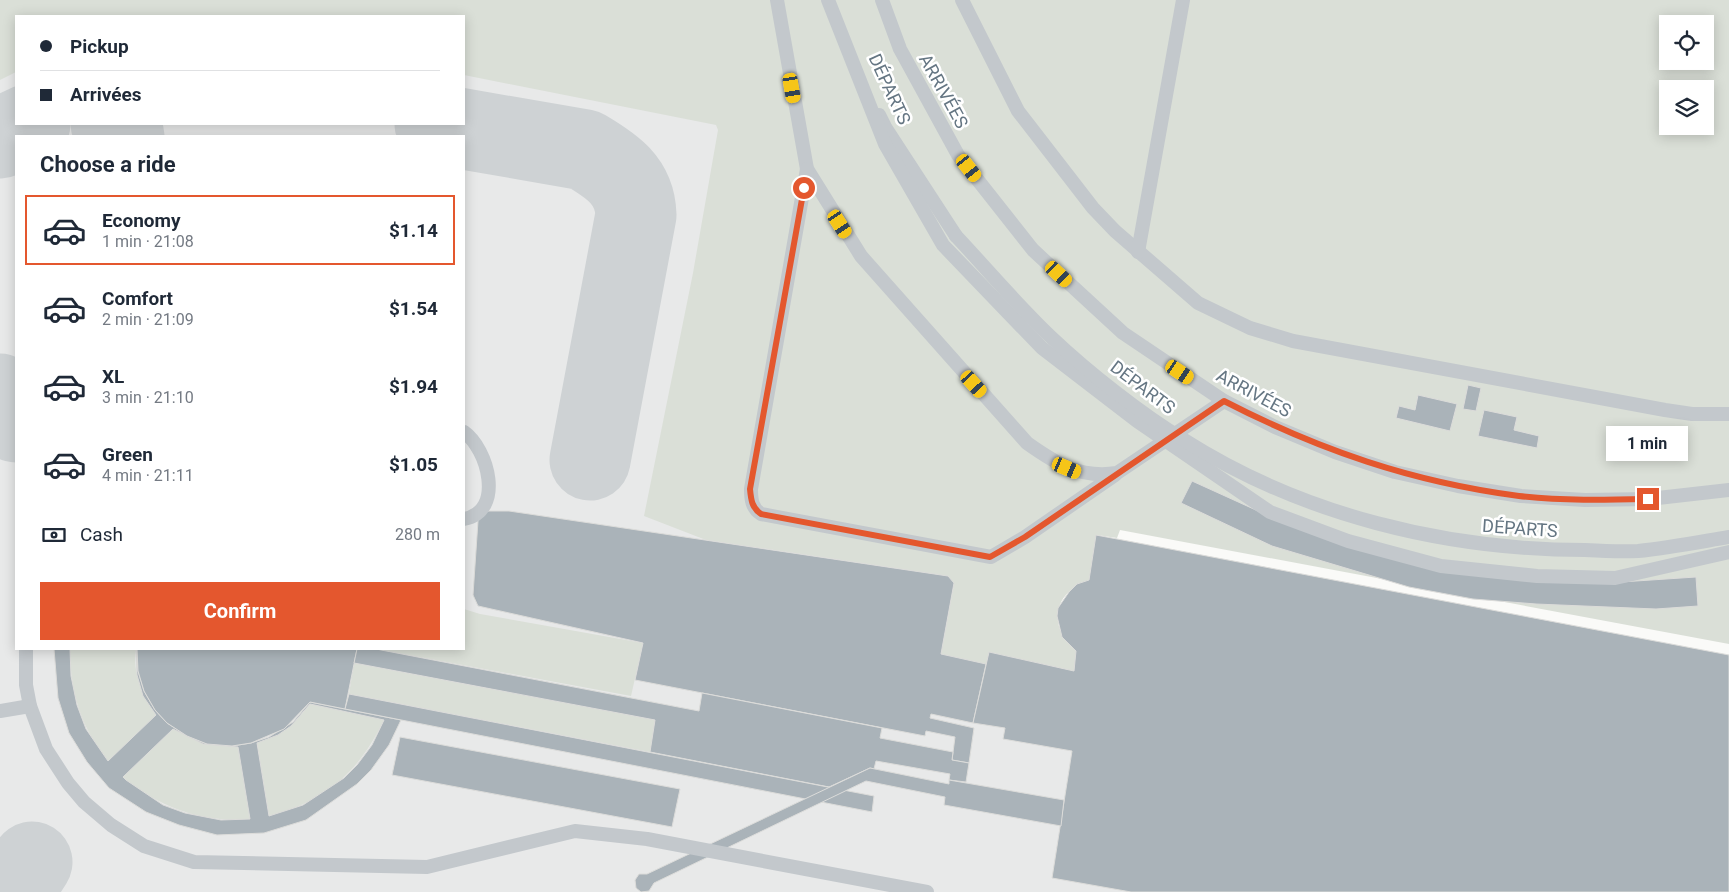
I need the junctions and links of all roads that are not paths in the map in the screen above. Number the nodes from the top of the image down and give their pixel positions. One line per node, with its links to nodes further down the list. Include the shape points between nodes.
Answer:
1 (777, 0): 6 (lane)
2 (829, 0): 14 (lane, DÉPARTS, bridge, via 885,127 956,236 1053,338 1121,395 1184,441 1270,487 1324,508 1478,544 1554,550 1636,551); 15 (lane, bridge, via 885,144 943,245 1042,348 1137,421 1270,512 1348,541 1441,566 1537,576 1616,578)
3 (882, 0): 8 (lane, ARRIVÉES, via 900,49 958,155 1033,250 1123,333)
4 (962, 0): 7 (lane, via 1018,111 1093,208)
5 (1183, 0): 7 (lane)
6 (807, 169): 11 (lane, via 861,256 1026,443 1054,462 1080,473 1101,476); 11 (lane, via 750,489 756,510 761,514 990,557 1025,537)
7 (1138, 252): 9 (lane, via 1198,303 1250,328 1293,341 1665,410)
8 (1224, 401): 11 (lane); 12 (lane, ARRIVÉES, via 1275,428 1335,452 1395,472 1458,486 1521,496 1585,500 1648,499)
9 (1729, 414)
10 (465, 433): 13 (lane, via 475,442 485,460 489,493 476,513)
11 (1117, 473)
12 (1729, 490)
13 (465, 519)
14 (1729, 538)
15 (1729, 552)
16 (26, 650): 17 (lane)
17 (30, 706): 18 (lane); 19 (lane, via 46,749 84,802 110,825 144,846 194,862 427,867 575,831 646,838)
18 (0, 711)
19 (927, 892)

